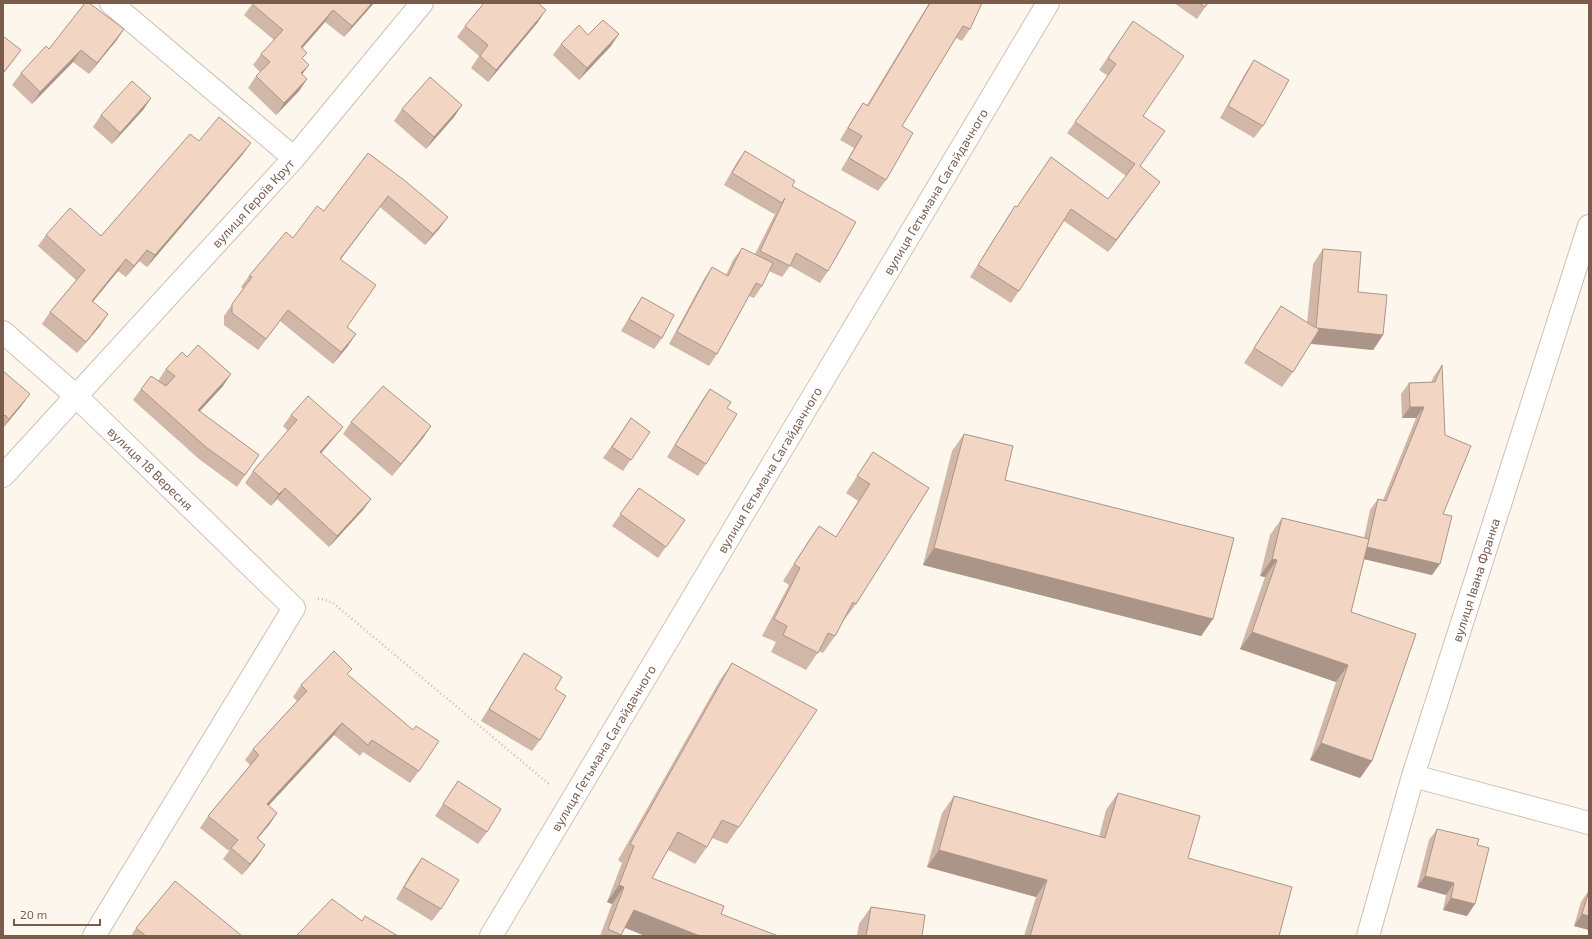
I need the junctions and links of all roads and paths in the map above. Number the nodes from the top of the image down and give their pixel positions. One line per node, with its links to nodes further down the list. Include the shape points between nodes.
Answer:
1 (110, 3): 4 (street)
2 (422, 3): 4 (street, вулиця Героїв Крут)
3 (1048, 3): 11 (street, вулиця Гетьмана Сагайдачного)
4 (294, 158): 7 (street, вулиця Героїв Крут)
5 (1589, 226): 10 (street, вулиця Івана Франка)
6 (3, 332): 7 (street, вулиця 18 Вересня)
7 (76, 396): 8 (street, вулиця Героїв Крут); 9 (street, вулиця 18 Вересня)
8 (3, 476)
9 (294, 608): 11 (path, via 313,599 333,603); 13 (street)
10 (1413, 776): 12 (street); 15 (street, вулиця Івана Франка)
11 (571, 802): 14 (street, вулиця Гетьмана Сагайдачного)
12 (1589, 823)
13 (94, 936)
14 (492, 936)
15 (1368, 936)

